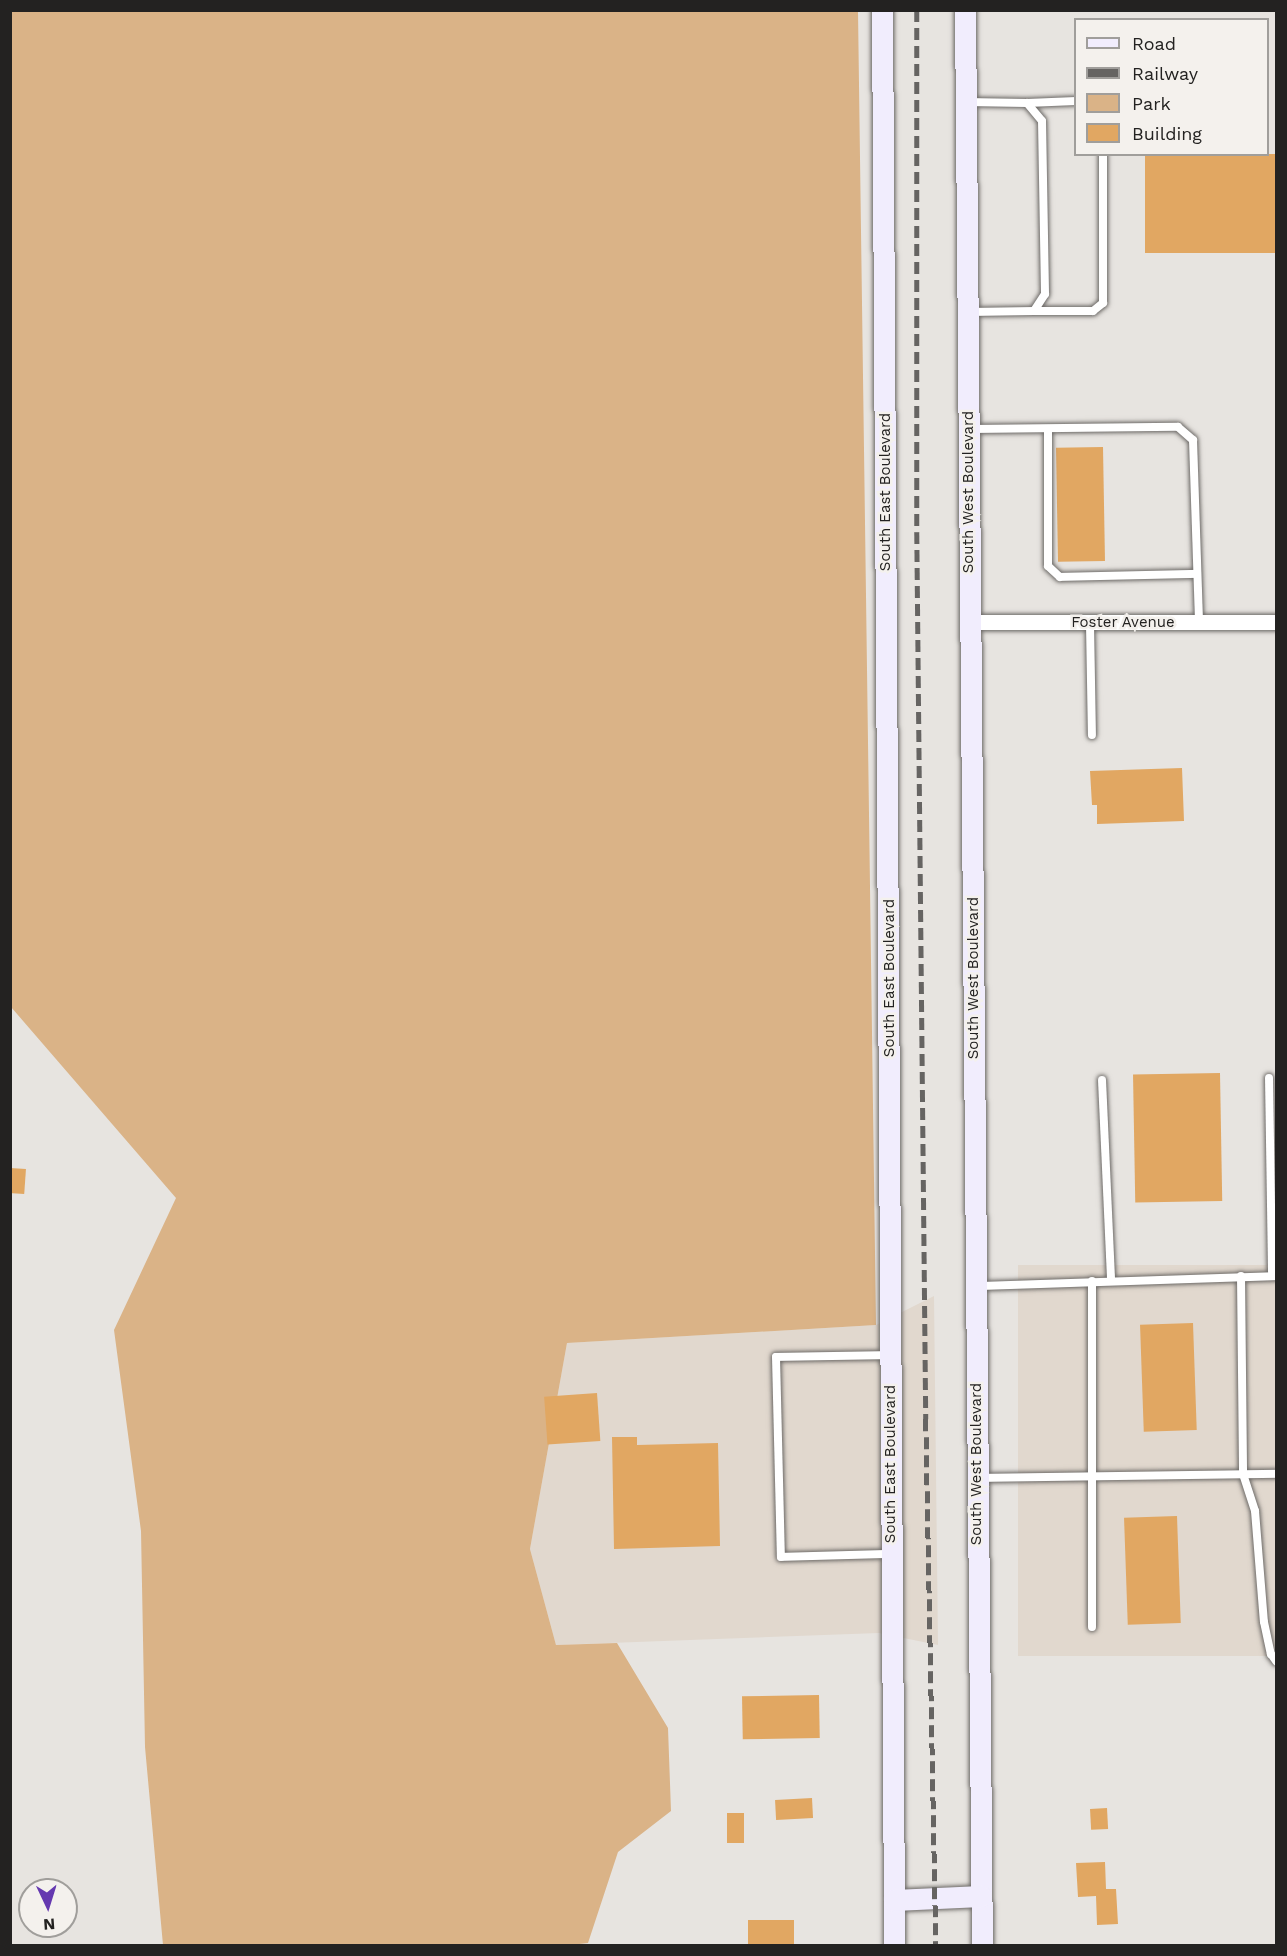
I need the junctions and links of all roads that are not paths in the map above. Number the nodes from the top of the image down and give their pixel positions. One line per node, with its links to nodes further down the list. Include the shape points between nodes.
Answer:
1 (882, 10): 24 (main road, South East Boulevard)
2 (965, 10): 4 (main road, South West Boulevard)
3 (1074, 101): 5 (lane)
4 (966, 102): 5 (lane); 8 (main road, South West Boulevard)
5 (1027, 103): 7 (lane, via 1042,121 1045,294)
6 (1103, 156): 7 (lane, via 1103,303 1093,311)
7 (1034, 311): 8 (lane)
8 (968, 312): 9 (main road, South West Boulevard)
9 (969, 429): 10 (lane); 12 (main road, South West Boulevard)
10 (1048, 429): 11 (lane, via 1178,428 1193,440); 11 (lane, via 1048,566 1060,578)
11 (1197, 574): 14 (lane)
12 (970, 622): 15 (street, Foster Avenue); 23 (main road, South West Boulevard)
13 (1276, 622): 14 (street, Foster Avenue)
14 (1199, 623): 15 (street, Foster Avenue)
15 (1090, 624): 16 (lane)
16 (1092, 735)
17 (1269, 1078): 20 (lane)
18 (1102, 1080): 21 (lane)
19 (1241, 1276): 20 (lane); 21 (lane); 25 (lane)
20 (1274, 1276)
21 (1111, 1280): 22 (lane)
22 (1092, 1281): 23 (lane); 27 (lane)
23 (976, 1286): 28 (main road, South West Boulevard)
24 (891, 1355): 29 (main road, South East Boulevard); 29 (lane, via 776,1357 781,1557)
25 (1243, 1474): 26 (lane); 27 (lane); 31 (lane, via 1255,1511 1264,1623)
26 (1276, 1474)
27 (1091, 1475): 28 (lane); 30 (lane)
28 (977, 1478): 32 (main road, South West Boulevard)
29 (892, 1554): 33 (main road, South East Boulevard)
30 (1092, 1627)
31 (1276, 1661)
32 (981, 1896): 33 (main road); 35 (main road, South West Boulevard)
33 (894, 1900): 34 (main road, South East Boulevard)
34 (894, 1946)
35 (982, 1946)

